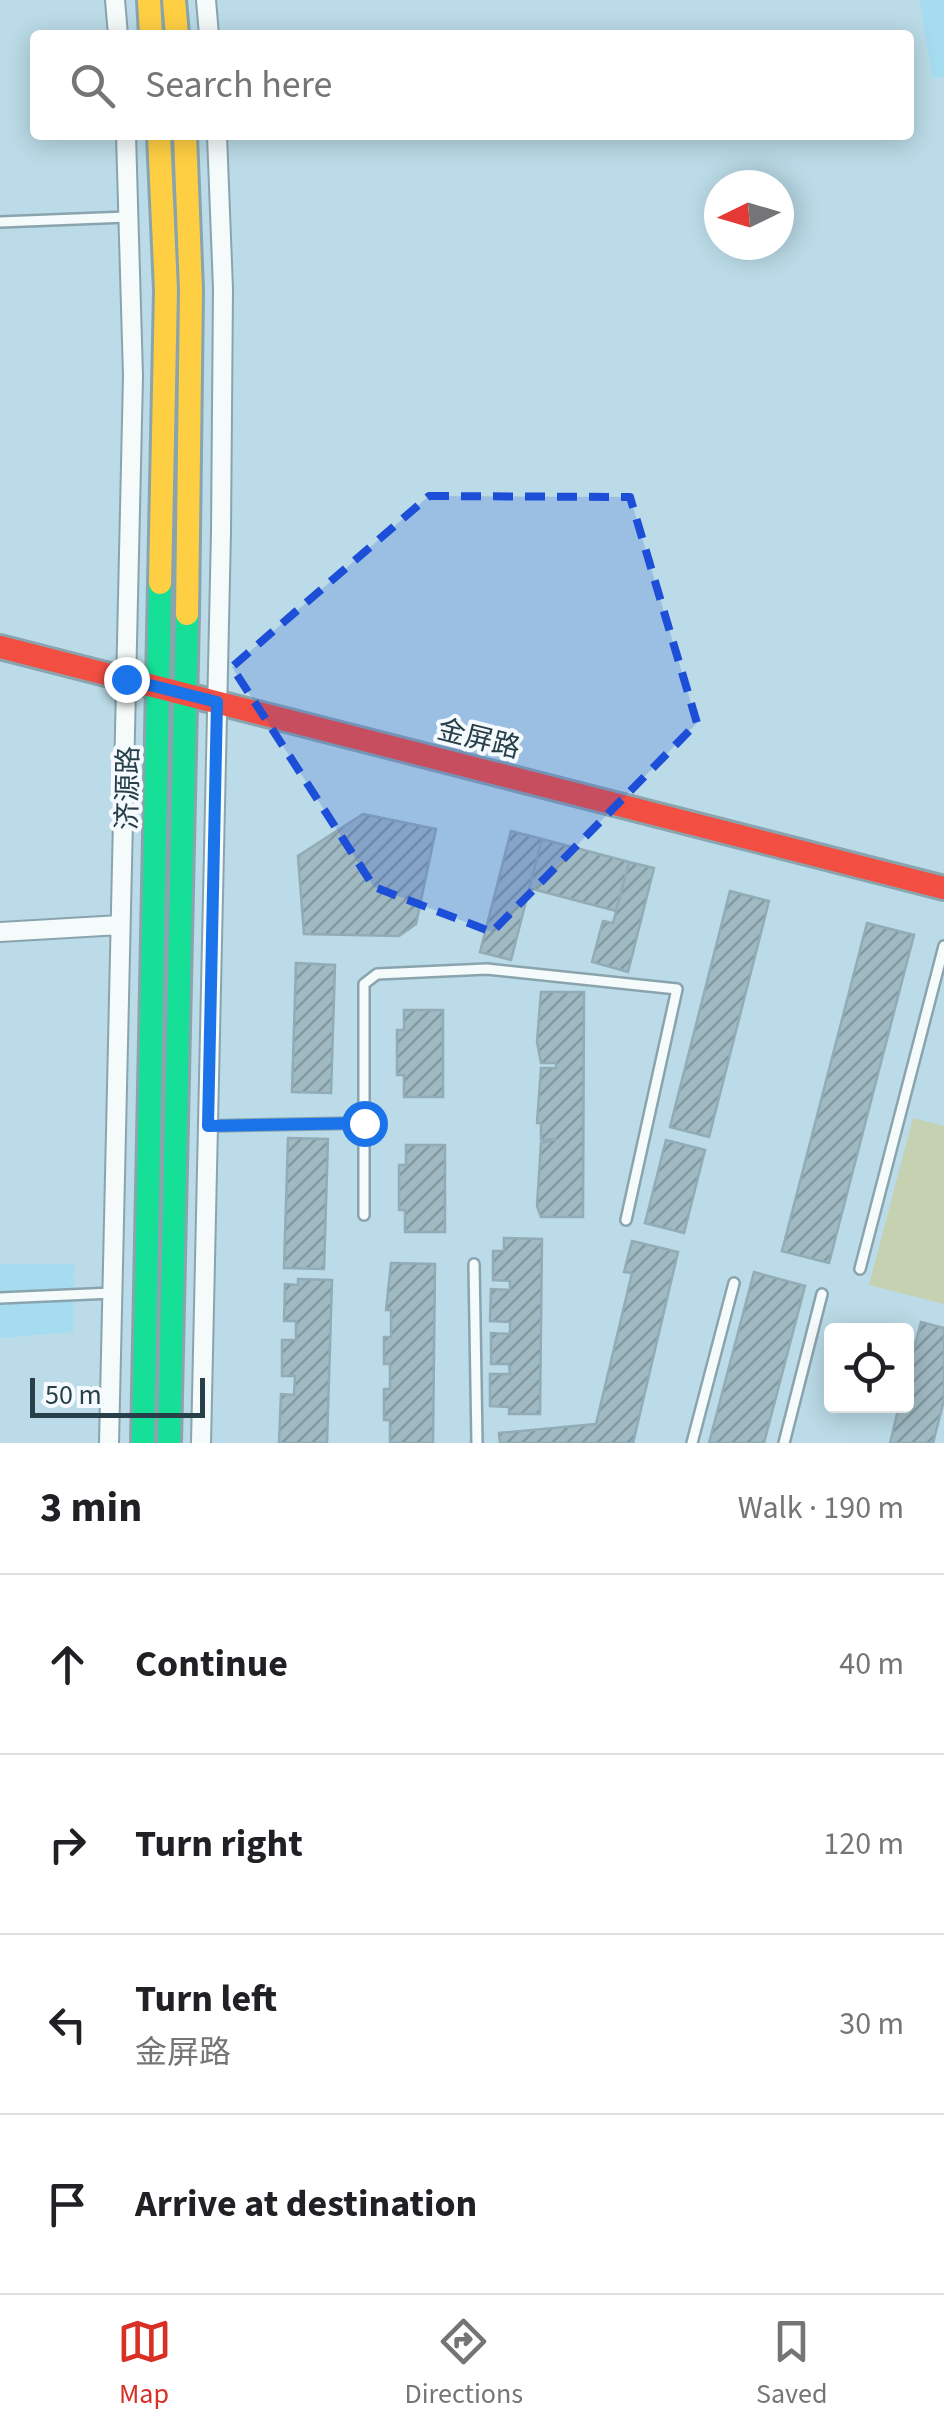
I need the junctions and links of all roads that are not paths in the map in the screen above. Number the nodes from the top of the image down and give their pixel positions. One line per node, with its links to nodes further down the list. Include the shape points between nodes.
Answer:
1 (115, 0): 5 (street)
2 (149, 0): 6 (main road)
3 (174, 0): 7 (main road)
4 (206, 0): 8 (street)
5 (118, 30)
6 (152, 30)
7 (177, 30)
8 (209, 30)
9 (126, 140): 13 (street)
10 (159, 140): 17 (main road, 济源路, via 166,290)
11 (184, 140): 18 (main road, 济源路, via 191,290)
12 (217, 140): 19 (street, via 224,290)
13 (130, 217): 14 (lane); 16 (street)
14 (0, 222)
15 (0, 647): 16 (main road, 金屏路)
16 (126, 679): 17 (main road, 金屏路); 21 (street)
17 (160, 688): 18 (main road, 金屏路); 35 (main road, 济源路)
18 (186, 694): 19 (main road, 金屏路); 36 (main road, 济源路)
19 (217, 702): 20 (main road, 金屏路); 25 (street)
20 (944, 888)
21 (120, 925): 22 (street); 31 (street)
22 (0, 932)
23 (944, 946): 29 (lane)
24 (364, 1123): 25 (lane); 26 (lane); 27 (lane, via 362,996 370,976 487,969 677,989)
25 (208, 1126): 37 (street)
26 (364, 1215)
27 (626, 1220)
28 (474, 1264): 38 (lane)
29 (860, 1269)
30 (734, 1282): 39 (lane)
31 (112, 1293): 33 (lane); 34 (street)
32 (822, 1294): 40 (lane)
33 (0, 1298)
34 (109, 1443)
35 (143, 1443)
36 (169, 1443)
37 (201, 1443)
38 (477, 1443)
39 (692, 1443)
40 (784, 1443)

